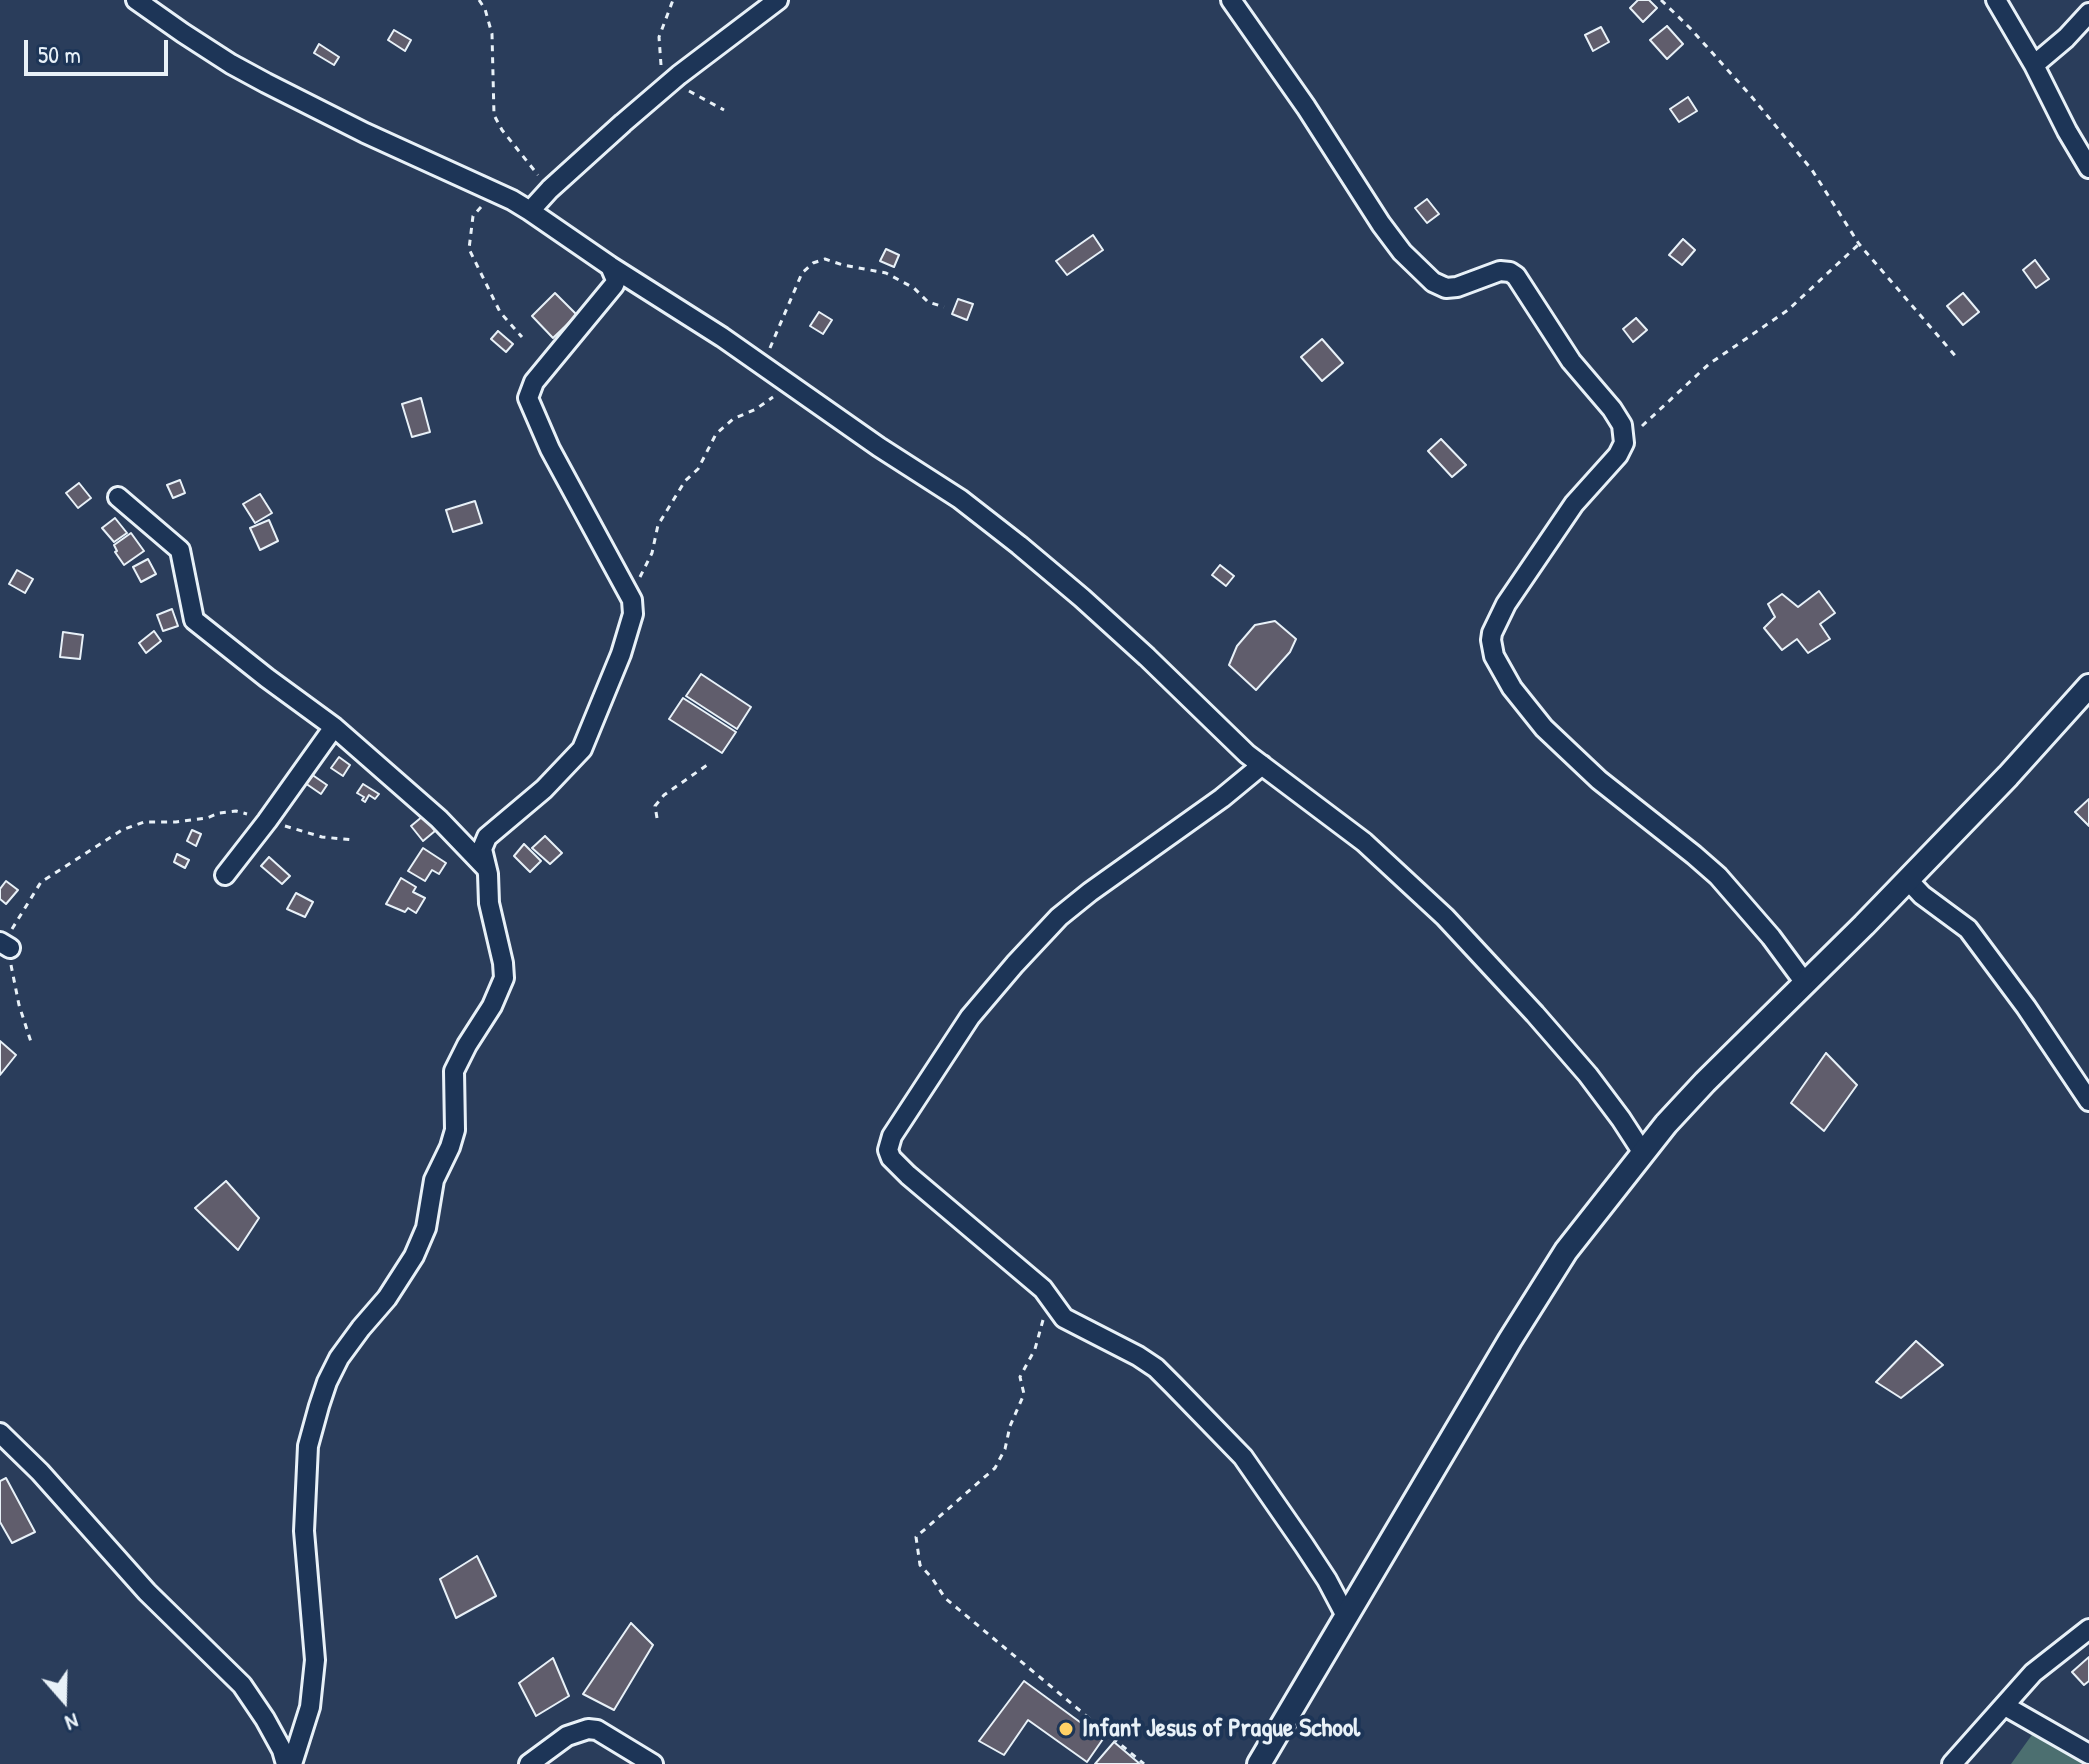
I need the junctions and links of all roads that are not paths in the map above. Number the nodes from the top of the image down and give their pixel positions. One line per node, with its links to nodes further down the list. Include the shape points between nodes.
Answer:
1 (136, 0): 8 (street, via 266,83)
2 (778, 0): 8 (street, via 671,82)
3 (1231, 0): 17 (street, via 1402,252 1446,288 1500,271 1516,276 1575,366 1622,425 1624,443 1618,455 1574,504 1506,604 1492,633 1494,656 1544,728 1718,876)
4 (1996, 0): 6 (street)
5 (2089, 13): 6 (street)
6 (2034, 65): 7 (street)
7 (2089, 168)
8 (530, 211): 9 (street)
9 (610, 266): 13 (street, via 960,499 1125,638); 14 (street, via 614,285 534,382 528,398 630,597 633,614 582,749 487,837 482,849)
10 (118, 497): 12 (street, via 180,550 194,620)
11 (2089, 686): 16 (street)
12 (334, 727): 14 (street); 15 (street)
13 (1262, 765): 19 (street, via 1364,842 1445,917 1588,1075); 21 (street, via 1059,917 970,1017 889,1142 889,1153 1043,1289 1064,1318 1156,1368 1227,1439 1304,1545)
14 (491, 873): 25 (street, via 489,903 504,978 454,1071 455,1130 434,1180 426,1228 399,1282 339,1358 312,1427 304,1531 315,1660 310,1707)
15 (225, 875)
16 (1908, 880): 17 (street); 18 (street, via 1968,929)
17 (1805, 983): 19 (street, via 1705,1082)
18 (2089, 1101)
19 (1643, 1153): 21 (street, via 1558,1264)
20 (0, 1433): 25 (street, via 147,1592 242,1685)
21 (1346, 1616): 28 (street)
22 (2089, 1629): 23 (street, via 2033,1673)
23 (2005, 1706): 24 (street); 29 (street)
24 (2089, 1754)
25 (289, 1764)
26 (529, 1764): 27 (street, via 582,1729 597,1730)
27 (653, 1764)
28 (1259, 1764)
29 (1952, 1764)

